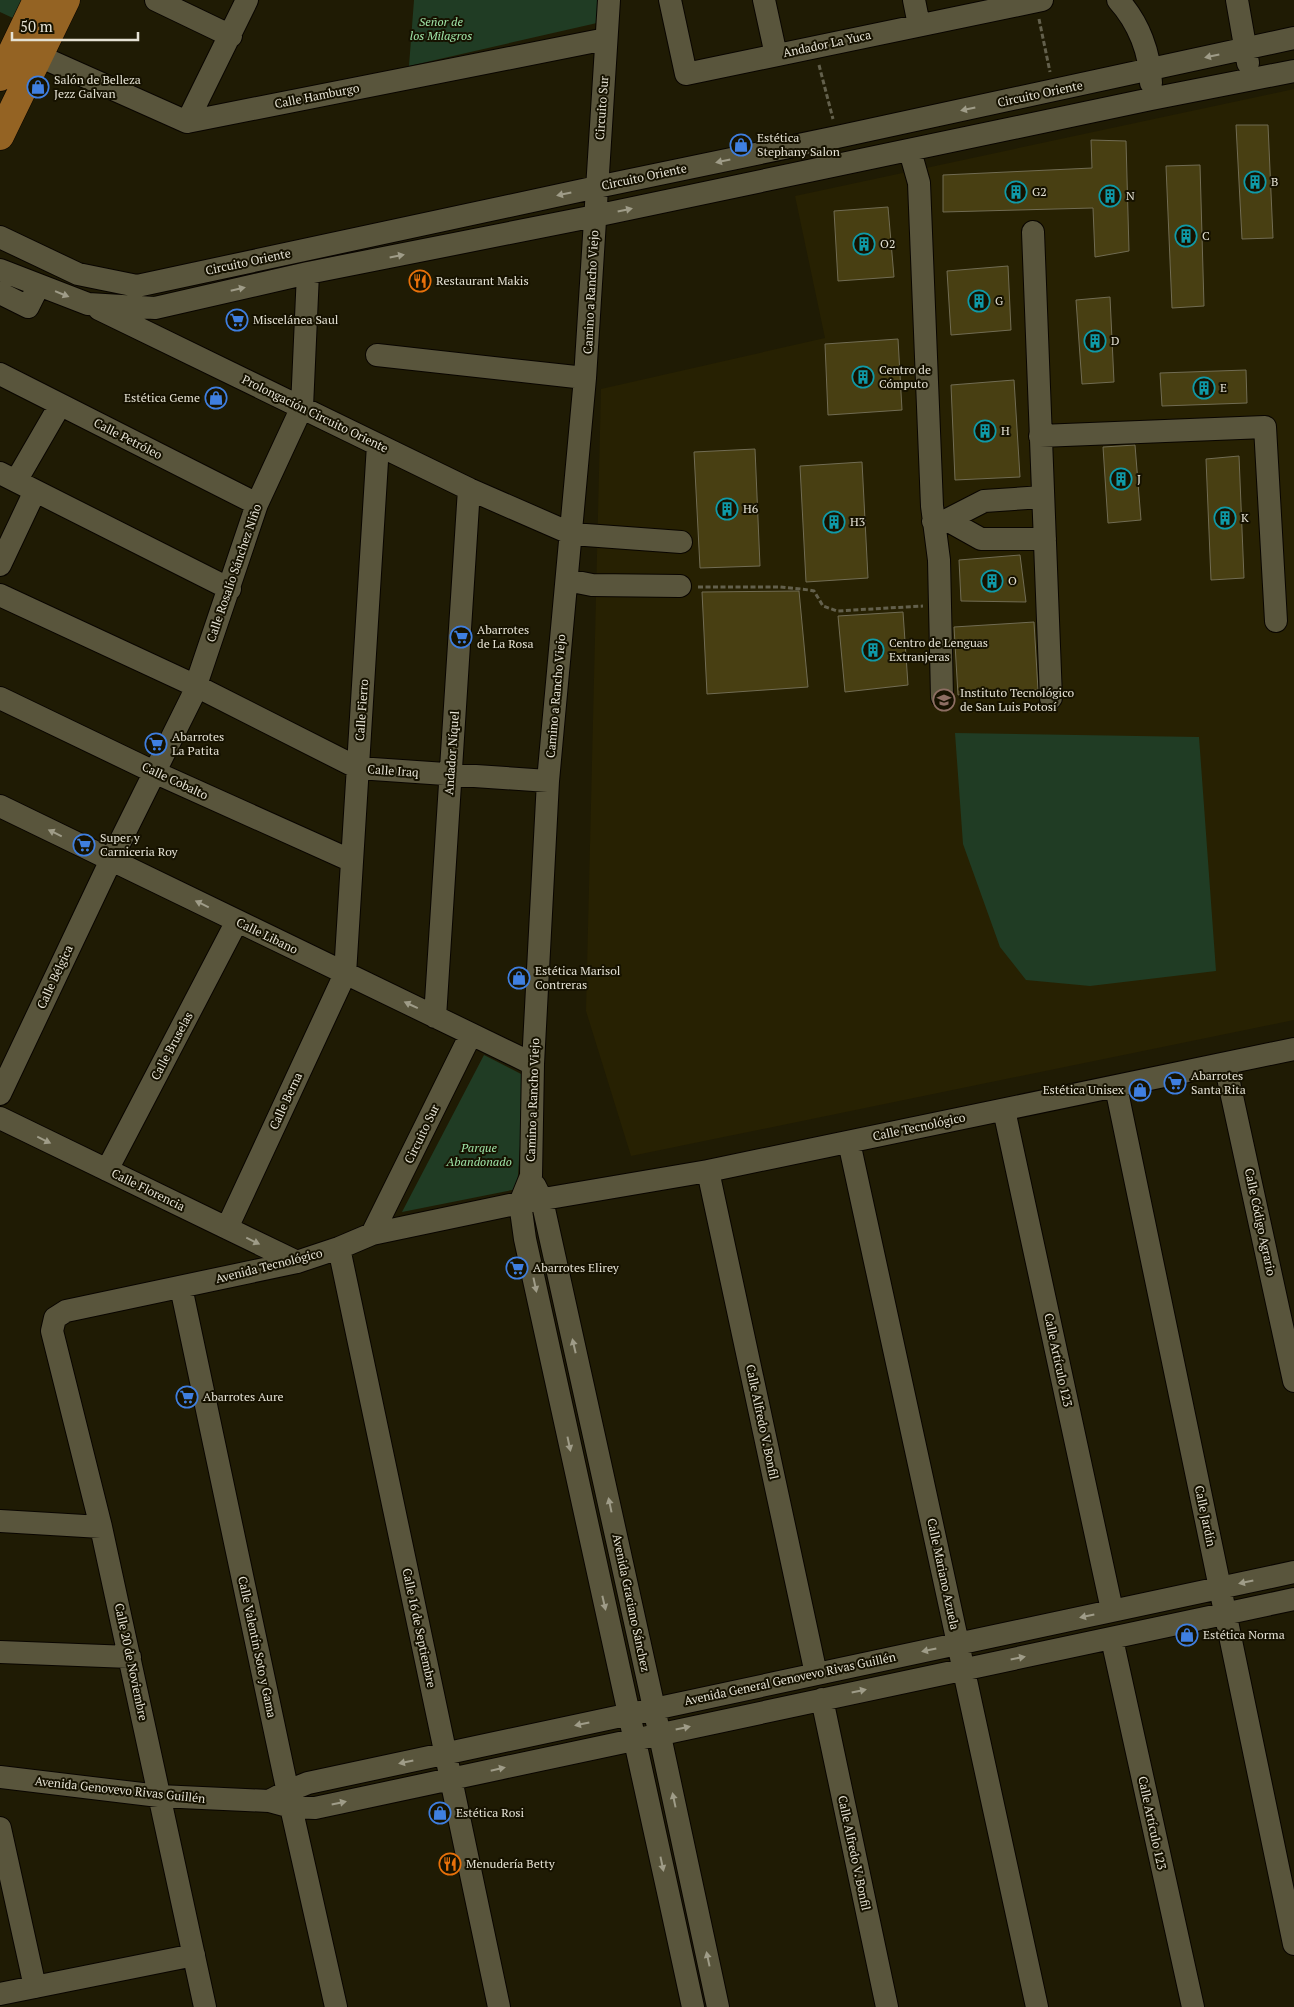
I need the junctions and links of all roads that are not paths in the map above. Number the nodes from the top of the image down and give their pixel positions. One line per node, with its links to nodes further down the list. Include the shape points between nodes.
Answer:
1 (36, 0): 21 (main road)
2 (66, 0): 18 (main road)
3 (156, 0): 13 (street)
4 (247, 0): 13 (street)
5 (609, 0): 15 (street, Circuito Sur)
6 (670, 0): 17 (street, Andador La Yuca, via 686,74)
7 (764, 0): 17 (street)
8 (914, 0): 12 (street)
9 (1118, 0): 19 (street, via 1141,34)
10 (1237, 0): 16 (street)
11 (1039, 1): 12 (street, Andador La Yuca)
12 (919, 25): 17 (street, Andador La Yuca)
13 (231, 36): 24 (street)
14 (1294, 38): 16 (street, Circuito Oriente)
15 (606, 39): 24 (street, Calle Hamburgo); 27 (street, Circuito Sur)
16 (1245, 49): 19 (street, Circuito Oriente, one-way to 19); 22 (street)
17 (776, 55)
18 (39, 56): 24 (street); 25 (main road)
19 (1150, 70): 23 (street); 27 (street, Circuito Oriente, one-way to 27)
20 (1294, 71): 22 (street, Circuito Oriente)
21 (0, 77)
22 (1252, 80): 23 (street, Circuito Oriente)
23 (1151, 99): 26 (street, Circuito Oriente)
24 (187, 122)
25 (0, 136)
26 (910, 151): 28 (street, Circuito Oriente, one-way to 26); 50 (street, via 919,183)
27 (597, 187): 28 (street, Circuito Sur); 32 (street, Circuito Oriente, one-way to 32)
28 (595, 216): 33 (street, Circuito Oriente, one-way to 28); 41 (street, Camino a Rancho Viejo)
29 (1033, 232): 44 (street)
30 (0, 237): 34 (street, Circuito Oriente)
31 (0, 270): 35 (street, Circuito Oriente)
32 (201, 272): 34 (street, Circuito Oriente, via 137,286); 37 (street)
33 (308, 273): 37 (street, Circuito Oriente, one-way to 33); 43 (street, Calle Rosalío Sánchez Niño)
34 (78, 274): 38 (street)
35 (39, 285): 36 (street, via 28,307); 38 (street, Circuito Oriente, one-way to 38)
36 (0, 293)
37 (206, 296): 38 (street, Circuito Oriente, via 155,308)
38 (88, 304): 43 (street, Prolongación Circuito Oriente)
39 (377, 355): 41 (street)
40 (0, 374): 42 (street, Calle Petróleo)
41 (585, 378): 51 (street, Camino a Rancho Viejo)
42 (60, 404): 46 (street); 49 (street, Calle Petróleo)
43 (302, 407): 45 (street, Prolongación Circuito Oriente); 49 (street, Calle Rosalío Sánchez Niño)
44 (1040, 436): 48 (street); 59 (street, via 1265,427)
45 (378, 445): 47 (street, Prolongación Circuito Oriente); 64 (street, Calle Fierro)
46 (17, 482): 54 (street); 57 (street)
47 (468, 489): 51 (street, Prolongación Circuito Oriente); 66 (street, Andador Níquel)
48 (1043, 497): 50 (street, via 984,501); 52 (street)
49 (257, 504): 57 (street, Calle Rosalío Sánchez Niño)
50 (940, 520): 52 (street, via 981,539); 61 (street)
51 (572, 534): 53 (street, Prolongación Circuito Oriente); 55 (street, Camino a Rancho Viejo)
52 (1045, 539): 63 (street)
53 (681, 542)
54 (0, 565)
55 (567, 580): 56 (street, via 592,585); 67 (street, Camino a Rancho Viejo)
56 (680, 586)
57 (230, 589): 60 (street, Calle Rosalío Sánchez Niño)
58 (0, 595): 60 (street, Calle Iraq)
59 (1276, 621)
60 (196, 686): 64 (street, Calle Iraq); 65 (street, Calle Rosalío Sánchez Niño)
61 (942, 697)
62 (0, 698): 65 (street, Calle Cobalto)
63 (1051, 698)
64 (358, 768): 66 (street, Calle Iraq); 70 (street, Calle Fierro)
65 (154, 772): 69 (street, Calle Rosalío Sánchez Niño); 70 (street, Calle Cobalto)
66 (450, 775): 67 (street, Calle Iraq); 73 (street, Andador Níquel)
67 (548, 781): 76 (street, Camino a Rancho Viejo)
68 (0, 806): 69 (street, Calle Libano, one-way to 68)
69 (111, 860): 71 (street, Calle Libano, one-way to 69); 79 (street, Calle Bélgica)
70 (352, 861): 72 (street, Calle Fierro)
71 (237, 921): 72 (street, Calle Libano); 83 (street, Calle Bruselas)
72 (345, 974): 73 (street, Calle Libano, one-way to 72); 88 (street, Calle Berna)
73 (435, 1017): 74 (street, Calle Libano)
74 (471, 1034): 76 (street, Calle Libano); 89 (street, Circuito Sur)
75 (1294, 1048): 77 (street, Calle Tecnológico)
76 (534, 1064): 85 (street, Camino a Rancho Viejo)
77 (1225, 1064): 78 (street, Calle Tecnológico); 94 (street, Calle Código Agrario)
78 (1116, 1087): 80 (street, Calle Tecnológico); 100 (street, Calle Jardín)
79 (0, 1094)
80 (1004, 1110): 82 (street, Calle Tecnológico); 102 (street, Calle Artículo 123)
81 (0, 1118): 83 (street, Calle Florencia, one-way to 83)
82 (850, 1142): 84 (street, Calle Tecnológico); 105 (street, Calle Mariano Azuela)
83 (107, 1170): 88 (street, Calle Florencia)
84 (708, 1171): 86 (street, Calle Tecnológico); 109 (street, Calle Alfredo V. Bonfil)
85 (531, 1176): 86 (street, Camino a Rancho Viejo); 87 (street, Camino a Rancho Viejo)
86 (542, 1200): 87 (street, Avenida Tecnológico); 95 (street, Avenida Graciano Sánchez, one-way to 86)
87 (520, 1203): 89 (street, Avenida Tecnológico); 96 (street, Avenida Graciano Sánchez, one-way to 96)
88 (227, 1228): 91 (street, Calle Florencia, one-way to 91)
89 (372, 1234): 90 (street, Avenida Tecnológico)
90 (339, 1248): 91 (street, Avenida Tecnológico); 115 (street, Calle 16 de Septiembre)
91 (296, 1262): 92 (street, Avenida Tecnológico)
92 (181, 1287): 93 (street, Avenida Tecnológico, via 66,1311); 119 (street, Calle Valentín Soto y Gama)
93 (55, 1318): 98 (street, Calle 20 de Noviembre, via 52,1331)
94 (1294, 1381)
95 (600, 1463): 96 (street); 111 (street, Avenida Graciano Sánchez, one-way to 95)
96 (574, 1470): 112 (street, Avenida Graciano Sánchez, one-way to 112)
97 (0, 1521): 98 (street)
98 (101, 1527): 107 (street, Calle 20 de Noviembre)
99 (1294, 1572): 100 (street, Avenida General Genovevo Rivas Guillén, one-way to 100)
100 (1220, 1588): 102 (street, Avenida General Genovevo Rivas Guillén); 103 (street, Calle Jardín)
101 (1294, 1598): 103 (street)
102 (1112, 1610): 105 (street, Avenida General Genovevo Rivas Guillén, one-way to 105)
103 (1225, 1613): 104 (street); 121 (street, Calle Jardín)
104 (1112, 1639): 108 (street, one-way to 104); 132 (street, Calle Artículo 123)
105 (958, 1643): 108 (street, Calle Mariano Azuela); 109 (street, Avenida General Genovevo Rivas Guillén, one-way to 109)
106 (0, 1652): 107 (street)
107 (130, 1657): 118 (street, Calle 20 de Noviembre)
108 (964, 1669): 110 (street, one-way to 108); 131 (street, Calle Mariano Azuela)
109 (816, 1674): 111 (street, Avenida General Genovevo Rivas Guillén)
110 (822, 1699): 113 (street, one-way to 110); 130 (street, Calle Alfredo V. Bonfil)
111 (654, 1708): 112 (street, Avenida General Genovevo Rivas Guillén); 113 (street, Avenida Graciano Sánchez)
112 (630, 1714): 114 (street, Avenida Graciano Sánchez); 115 (street, Avenida General Genovevo Rivas Guillén, one-way to 115)
113 (660, 1733): 114 (street); 129 (street, Avenida Graciano Sánchez, one-way to 113)
114 (635, 1738): 117 (street, one-way to 114); 128 (street, Avenida Graciano Sánchez, one-way to 128)
115 (446, 1753): 117 (street, Calle 16 de Septiembre); 119 (street, Avenida General Genovevo Rivas Guillén, one-way to 119, via 308,1783)
116 (0, 1778): 118 (street, Avenida Genovevo Rivas Guillén)
117 (451, 1780): 119 (street, one-way to 117, via 315,1808); 127 (street, Calle 16 de Septiembre)
118 (159, 1796): 119 (street, Avenida Genovevo Rivas Guillén); 122 (street, Calle 20 de Noviembre)
119 (283, 1800): 126 (street, Calle Valentín Soto y Gama)
120 (0, 1828): 123 (street)
121 (1294, 1944)
122 (194, 1955): 123 (street); 125 (street, Calle 20 de Noviembre)
123 (34, 1987): 124 (street)
124 (0, 1994)
125 (205, 2007)
126 (336, 2007)
127 (499, 2007)
128 (693, 2007)
129 (718, 2007)
130 (887, 2007)
131 (1037, 2007)
132 (1192, 2007)

